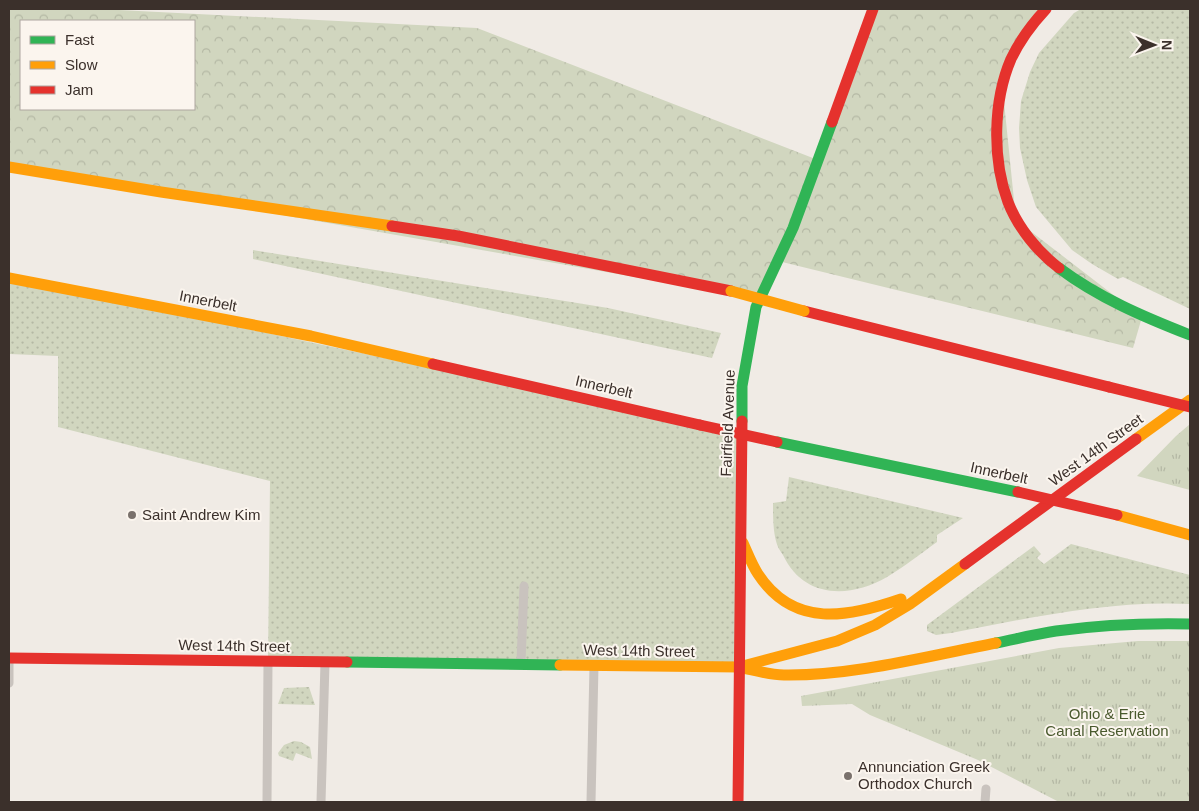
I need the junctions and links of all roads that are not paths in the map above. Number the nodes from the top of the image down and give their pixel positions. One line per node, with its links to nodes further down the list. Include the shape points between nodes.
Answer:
1 (873, 9): 9 (main road, Fairfield Avenue, via 793,228 756,307 742,386)
2 (1046, 9): 5 (main road, via 1025,34 1009,64 1000,91 996,132 1003,191 1016,220 1032,244 1057,268 1111,303)
3 (9, 167): 7 (main road, bridge, via 458,236 731,292)
4 (9, 278): 8 (main road, Innerbelt, bridge, via 311,336 777,442 1018,492)
5 (1190, 336)
6 (1190, 400): 10 (main road, West 14th Street)
7 (1190, 407)
8 (1190, 535)
9 (740, 538): 10 (main road, via 768,587 788,605 817,615 838,615 884,605); 18 (main road, Fairfield Avenue)
10 (975, 557): 18 (main road, West 14th Street, via 875,625 836,641)
11 (524, 586): 16 (lane)
12 (1190, 624): 18 (main road, via 1154,623 1055,631 821,674 782,674)
13 (9, 658): 14 (main road, West 14th Street); 19 (lane)
14 (268, 662): 15 (main road, West 14th Street); 21 (lane)
15 (325, 662): 16 (main road, West 14th Street); 22 (lane)
16 (521, 665): 17 (main road, West 14th Street)
17 (594, 666): 18 (main road, West 14th Street); 23 (lane)
18 (739, 668): 24 (main road, Fairfield Avenue)
19 (9, 683)
20 (986, 789): 25 (lane)
21 (267, 802)
22 (321, 802)
23 (592, 802)
24 (738, 802)
25 (985, 802)

